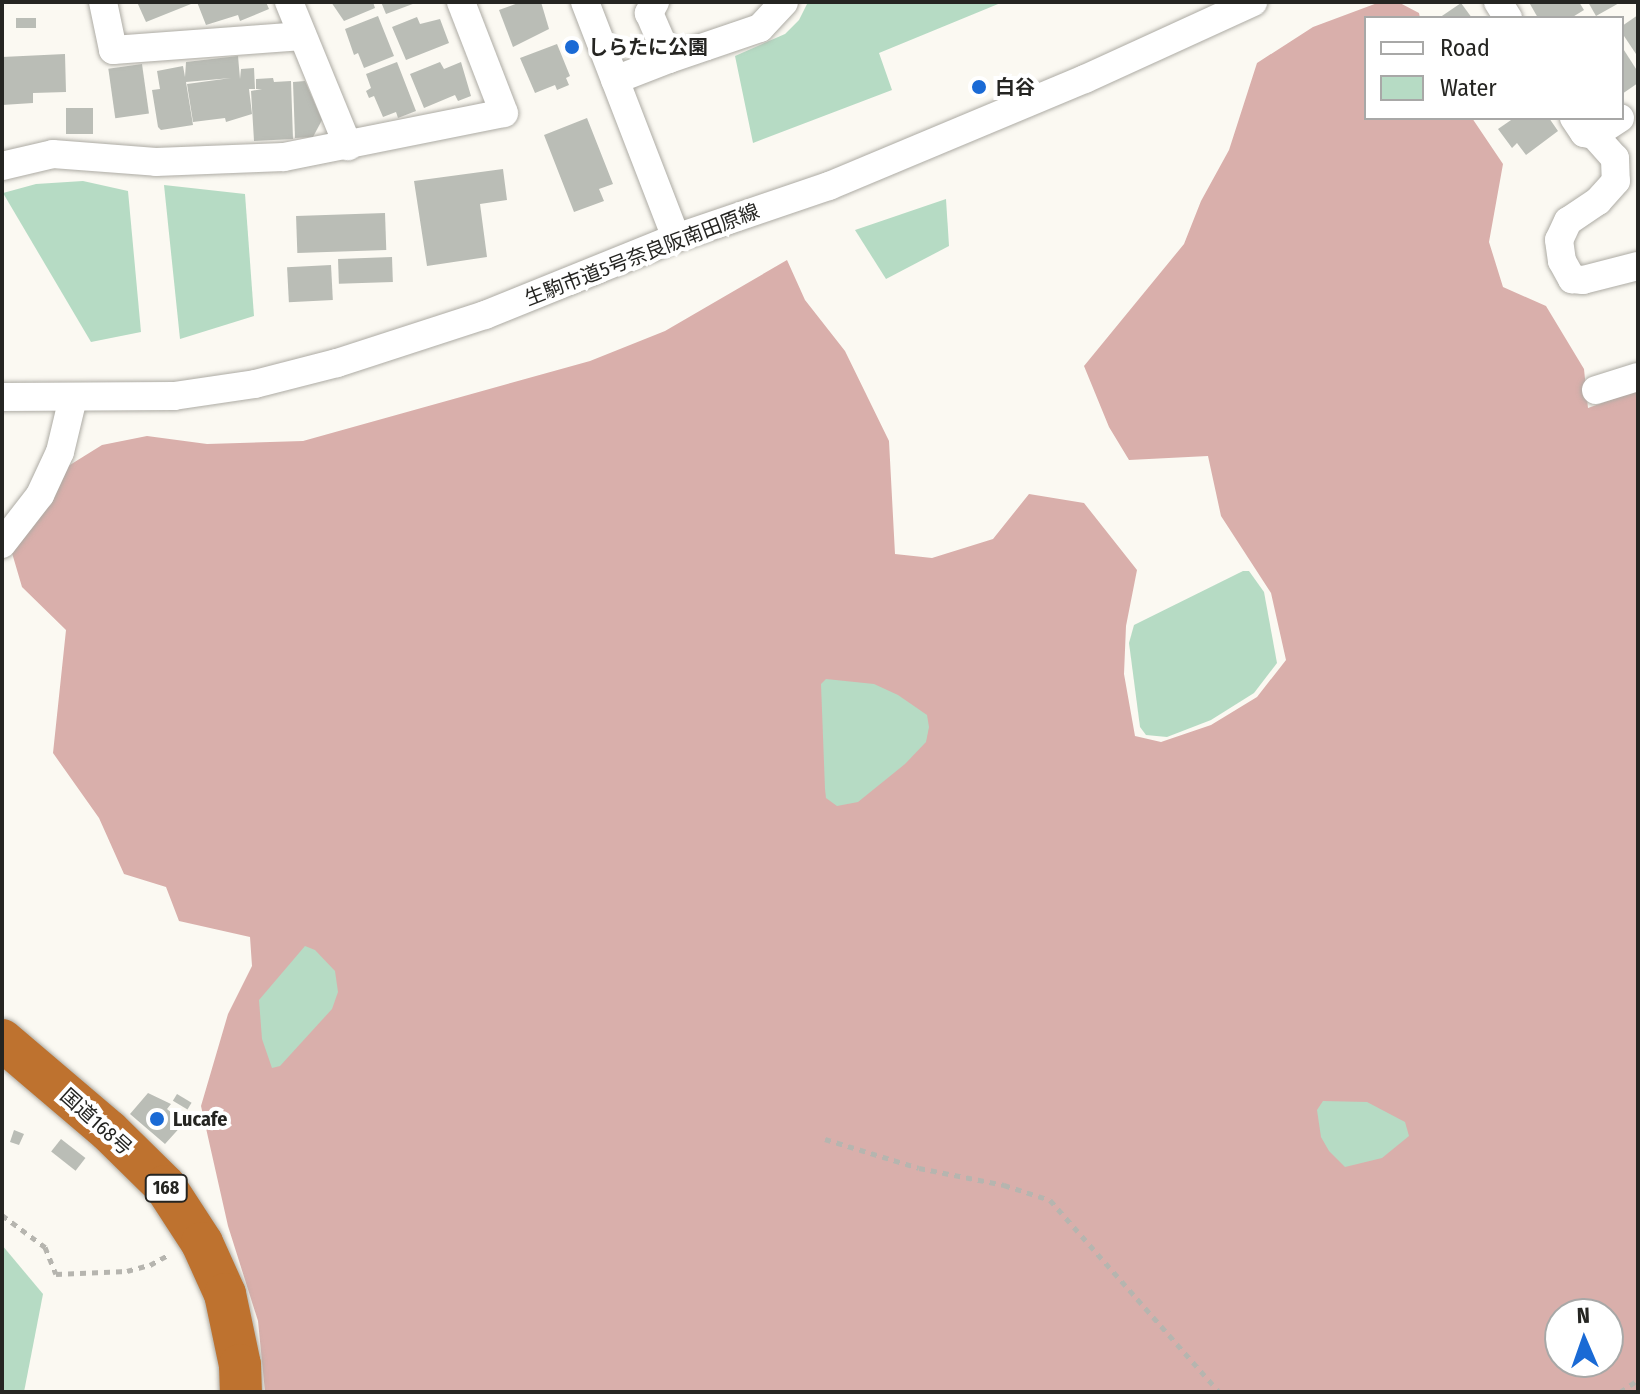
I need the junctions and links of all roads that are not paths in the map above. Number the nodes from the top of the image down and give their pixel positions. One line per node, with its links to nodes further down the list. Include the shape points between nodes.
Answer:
1 (103, 2): 8 (street, via 113,50)
2 (289, 2): 8 (street)
3 (461, 2): 13 (street, via 504,113)
4 (585, 2): 10 (street)
5 (655, 2): 9 (street, via 649,13)
6 (784, 2): 9 (street, via 760,28)
7 (1253, 2): 15 (street, 生駒市道5号奈良阪南田原線, via 829,186)
8 (302, 36): 13 (street)
9 (669, 59): 10 (street)
10 (615, 80): 15 (street)
11 (1609, 120): 12 (street)
12 (1584, 126): 16 (street, via 1615,158 1616,181 1568,221 1559,240 1562,261 1572,279 1583,280)
13 (348, 146): 14 (street, via 284,157 156,162 53,154)
14 (2, 166)
15 (676, 238): 20 (street, 生駒市道5号奈良阪南田原線, via 485,315 337,363 255,384 174,396)
16 (1638, 266)
17 (1638, 377): 18 (street)
18 (1596, 390)
19 (2, 397): 20 (street, 生駒市道5号奈良阪南田原線)
20 (73, 398): 21 (street, via 47,481)
21 (2, 544)
22 (2, 1040): 23 (highway, 国道168号 / 168, via 165,1186 198,1236 225,1294)
23 (241, 1392)

